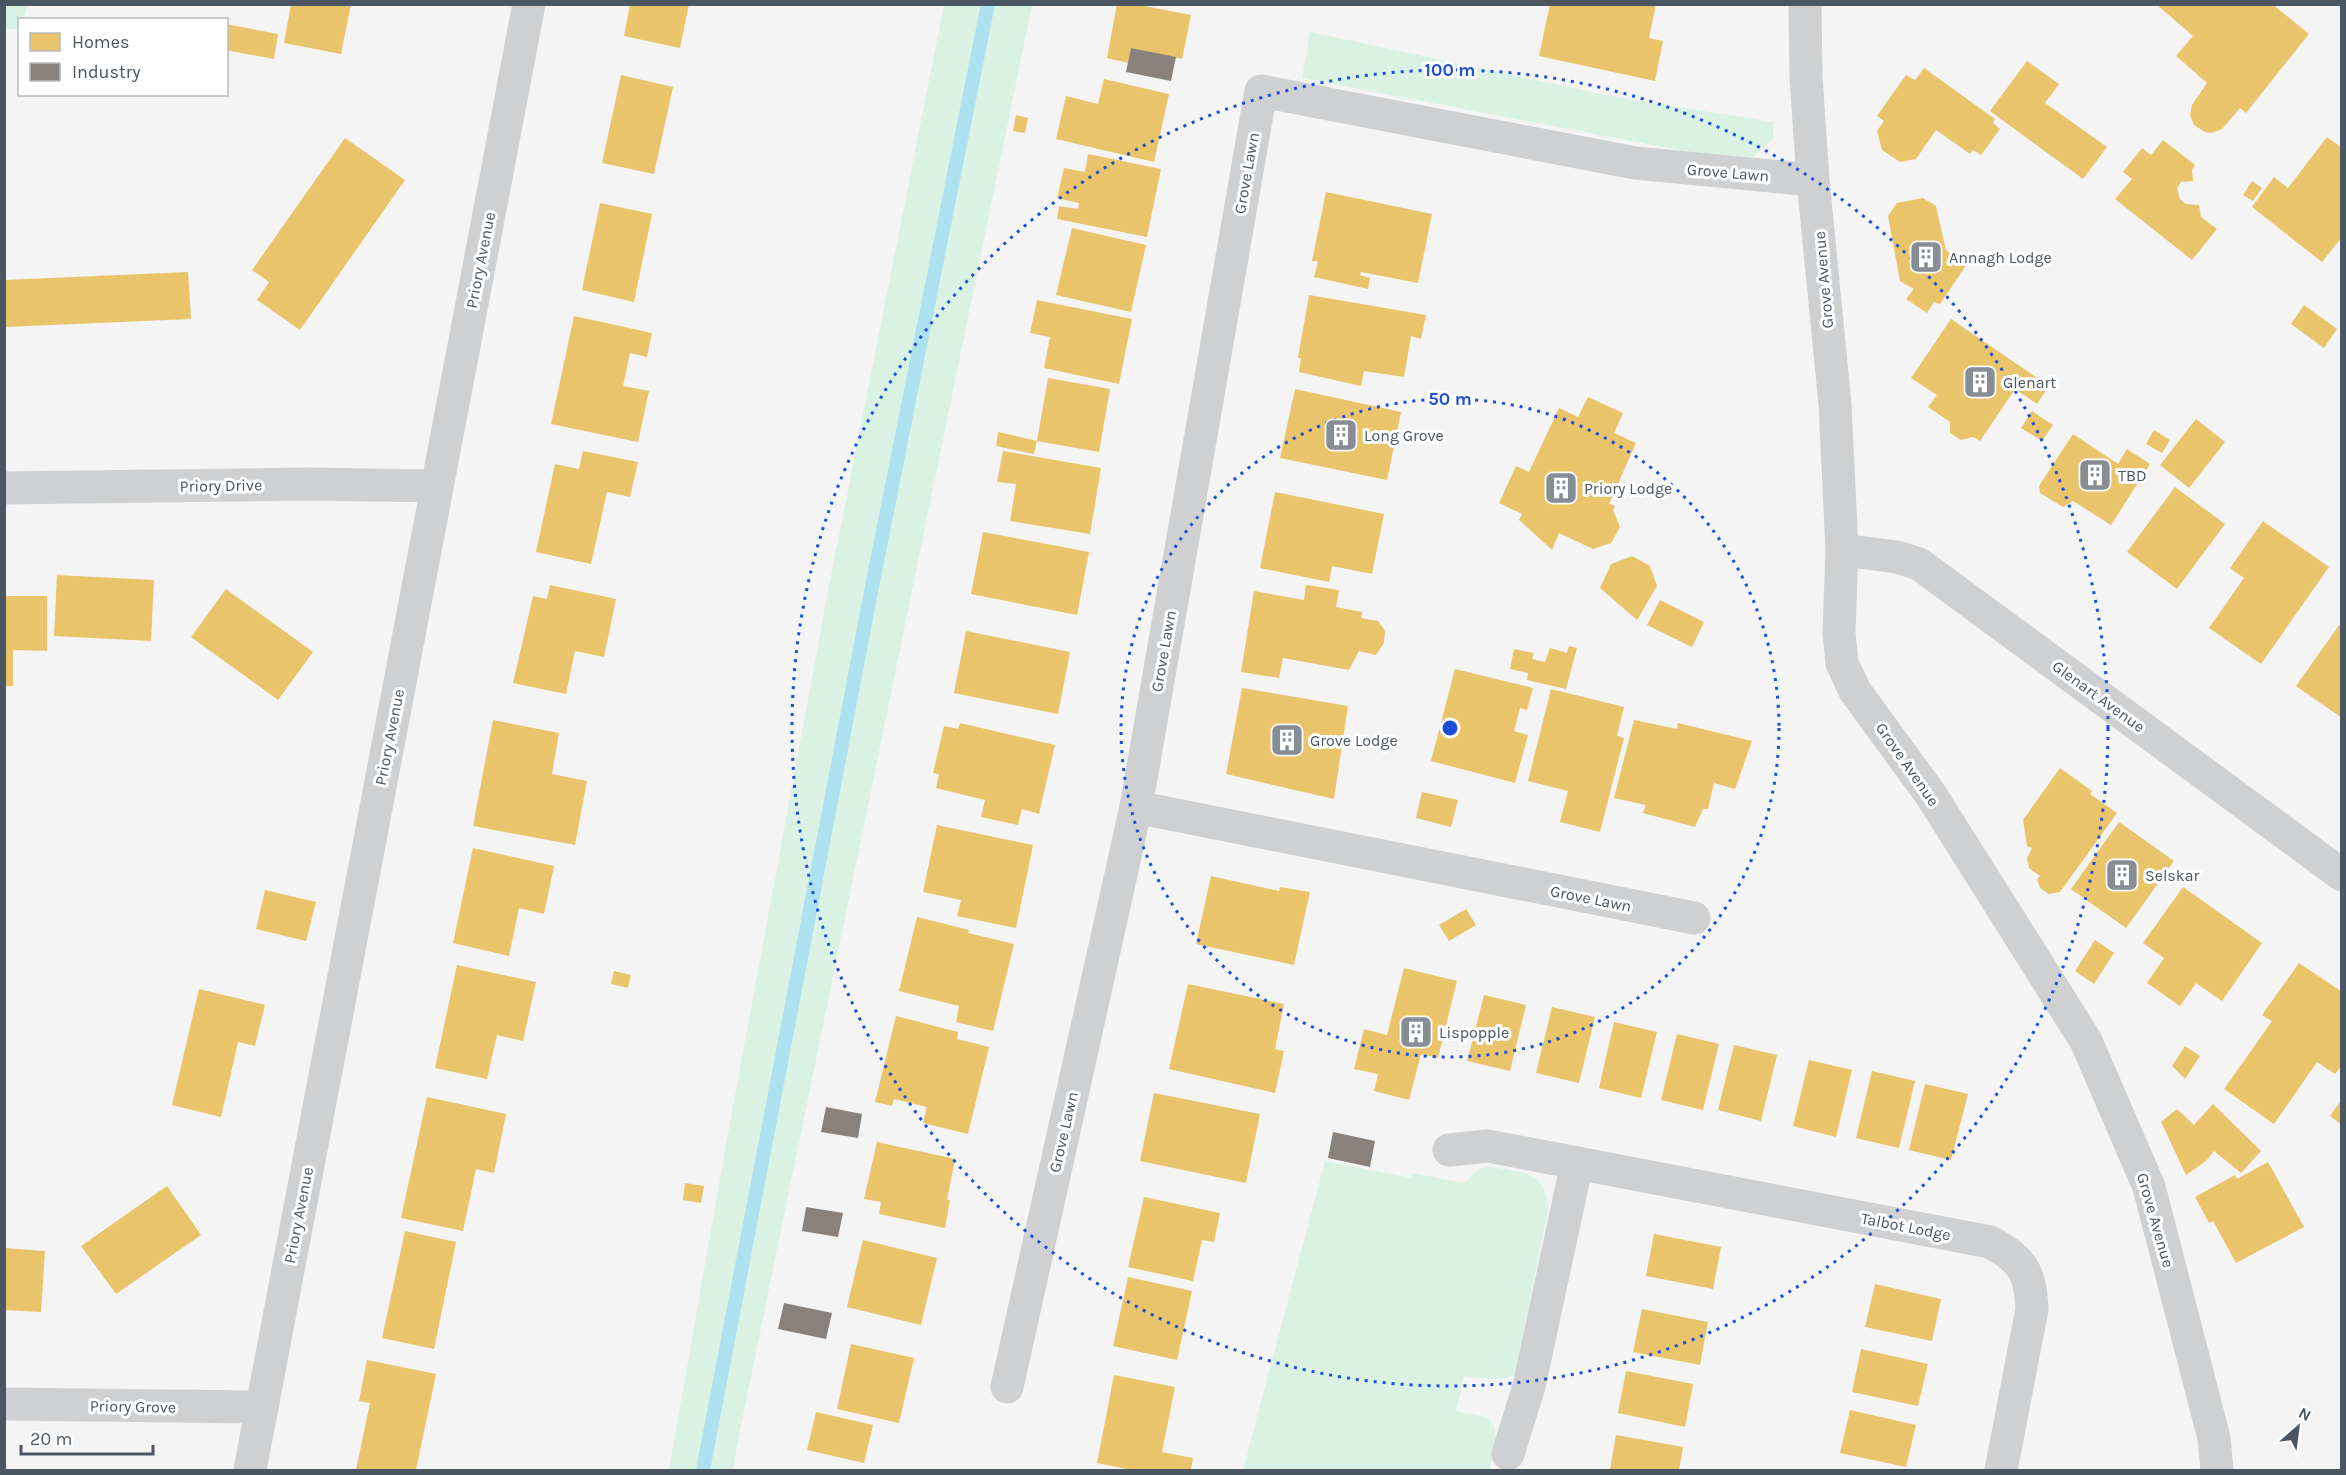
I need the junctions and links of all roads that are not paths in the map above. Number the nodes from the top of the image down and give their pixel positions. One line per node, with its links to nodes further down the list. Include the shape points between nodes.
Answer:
1 (529, 4): 4 (street, Priory Avenue)
2 (1805, 4): 3 (street, Grove Avenue)
3 (1813, 180): 6 (street, Grove Avenue, via 1835,404); 7 (street, Grove Lawn, via 1635,163 1261,91)
4 (437, 486): 5 (street, Priory Drive); 14 (street, Priory Avenue)
5 (4, 488)
6 (1842, 550): 8 (street, Glenart Avenue, via 1919,564); 18 (street, Grove Avenue, via 1840,643 1842,663 1855,691 1931,795 2086,1041 2149,1187 2214,1438)
7 (1136, 807): 9 (street, Grove Lawn); 12 (street, Grove Lawn)
8 (2342, 875)
9 (1694, 918)
10 (1449, 1150): 11 (street, Talbot Lodge, via 1488,1146)
11 (1577, 1163): 15 (street, via 1528,1386); 17 (street, Talbot Lodge, via 1990,1242 2013,1255 2026,1271 2032,1309)
12 (1007, 1387)
13 (4, 1404): 14 (street, Priory Grove)
14 (261, 1407): 16 (street, Priory Avenue)
15 (1508, 1454)
16 (250, 1470)
17 (2001, 1470)
18 (2217, 1470)

